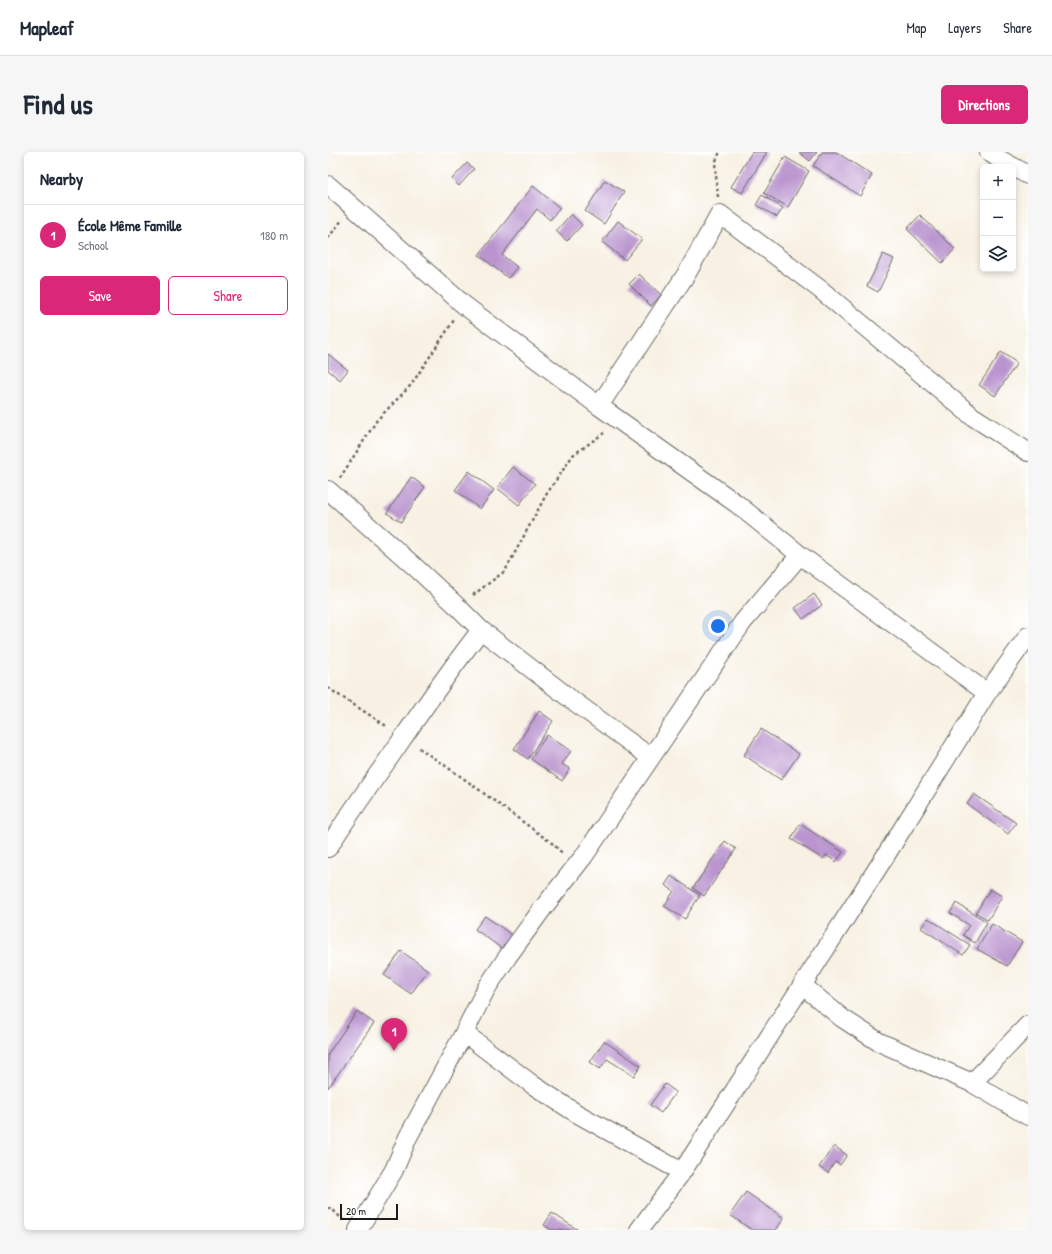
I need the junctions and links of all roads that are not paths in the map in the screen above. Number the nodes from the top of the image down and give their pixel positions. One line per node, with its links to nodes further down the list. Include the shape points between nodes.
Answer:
1 (989, 152): 2 (street)
2 (1028, 174)
3 (328, 185): 4 (street, via 464,305)
4 (599, 406): 5 (street, via 687,273 720,214 821,290 972,416); 7 (street, via 737,504)
5 (1028, 452)
6 (330, 491): 8 (street)
7 (800, 555): 10 (street); 11 (street, via 743,622)
8 (481, 630): 11 (street); 12 (street)
9 (1028, 636): 10 (street)
10 (988, 693): 13 (street)
11 (650, 757): 15 (street, via 575,867 508,956 486,989)
12 (328, 848)
13 (802, 985): 16 (street, via 842,1018 879,1042); 18 (street)
14 (1028, 1024): 16 (street)
15 (464, 1033): 18 (street, via 533,1085 576,1113); 19 (street, via 408,1137 394,1170)
16 (972, 1083): 17 (street)
17 (1028, 1116)
18 (682, 1172): 20 (street)
19 (353, 1228)
20 (638, 1230)

